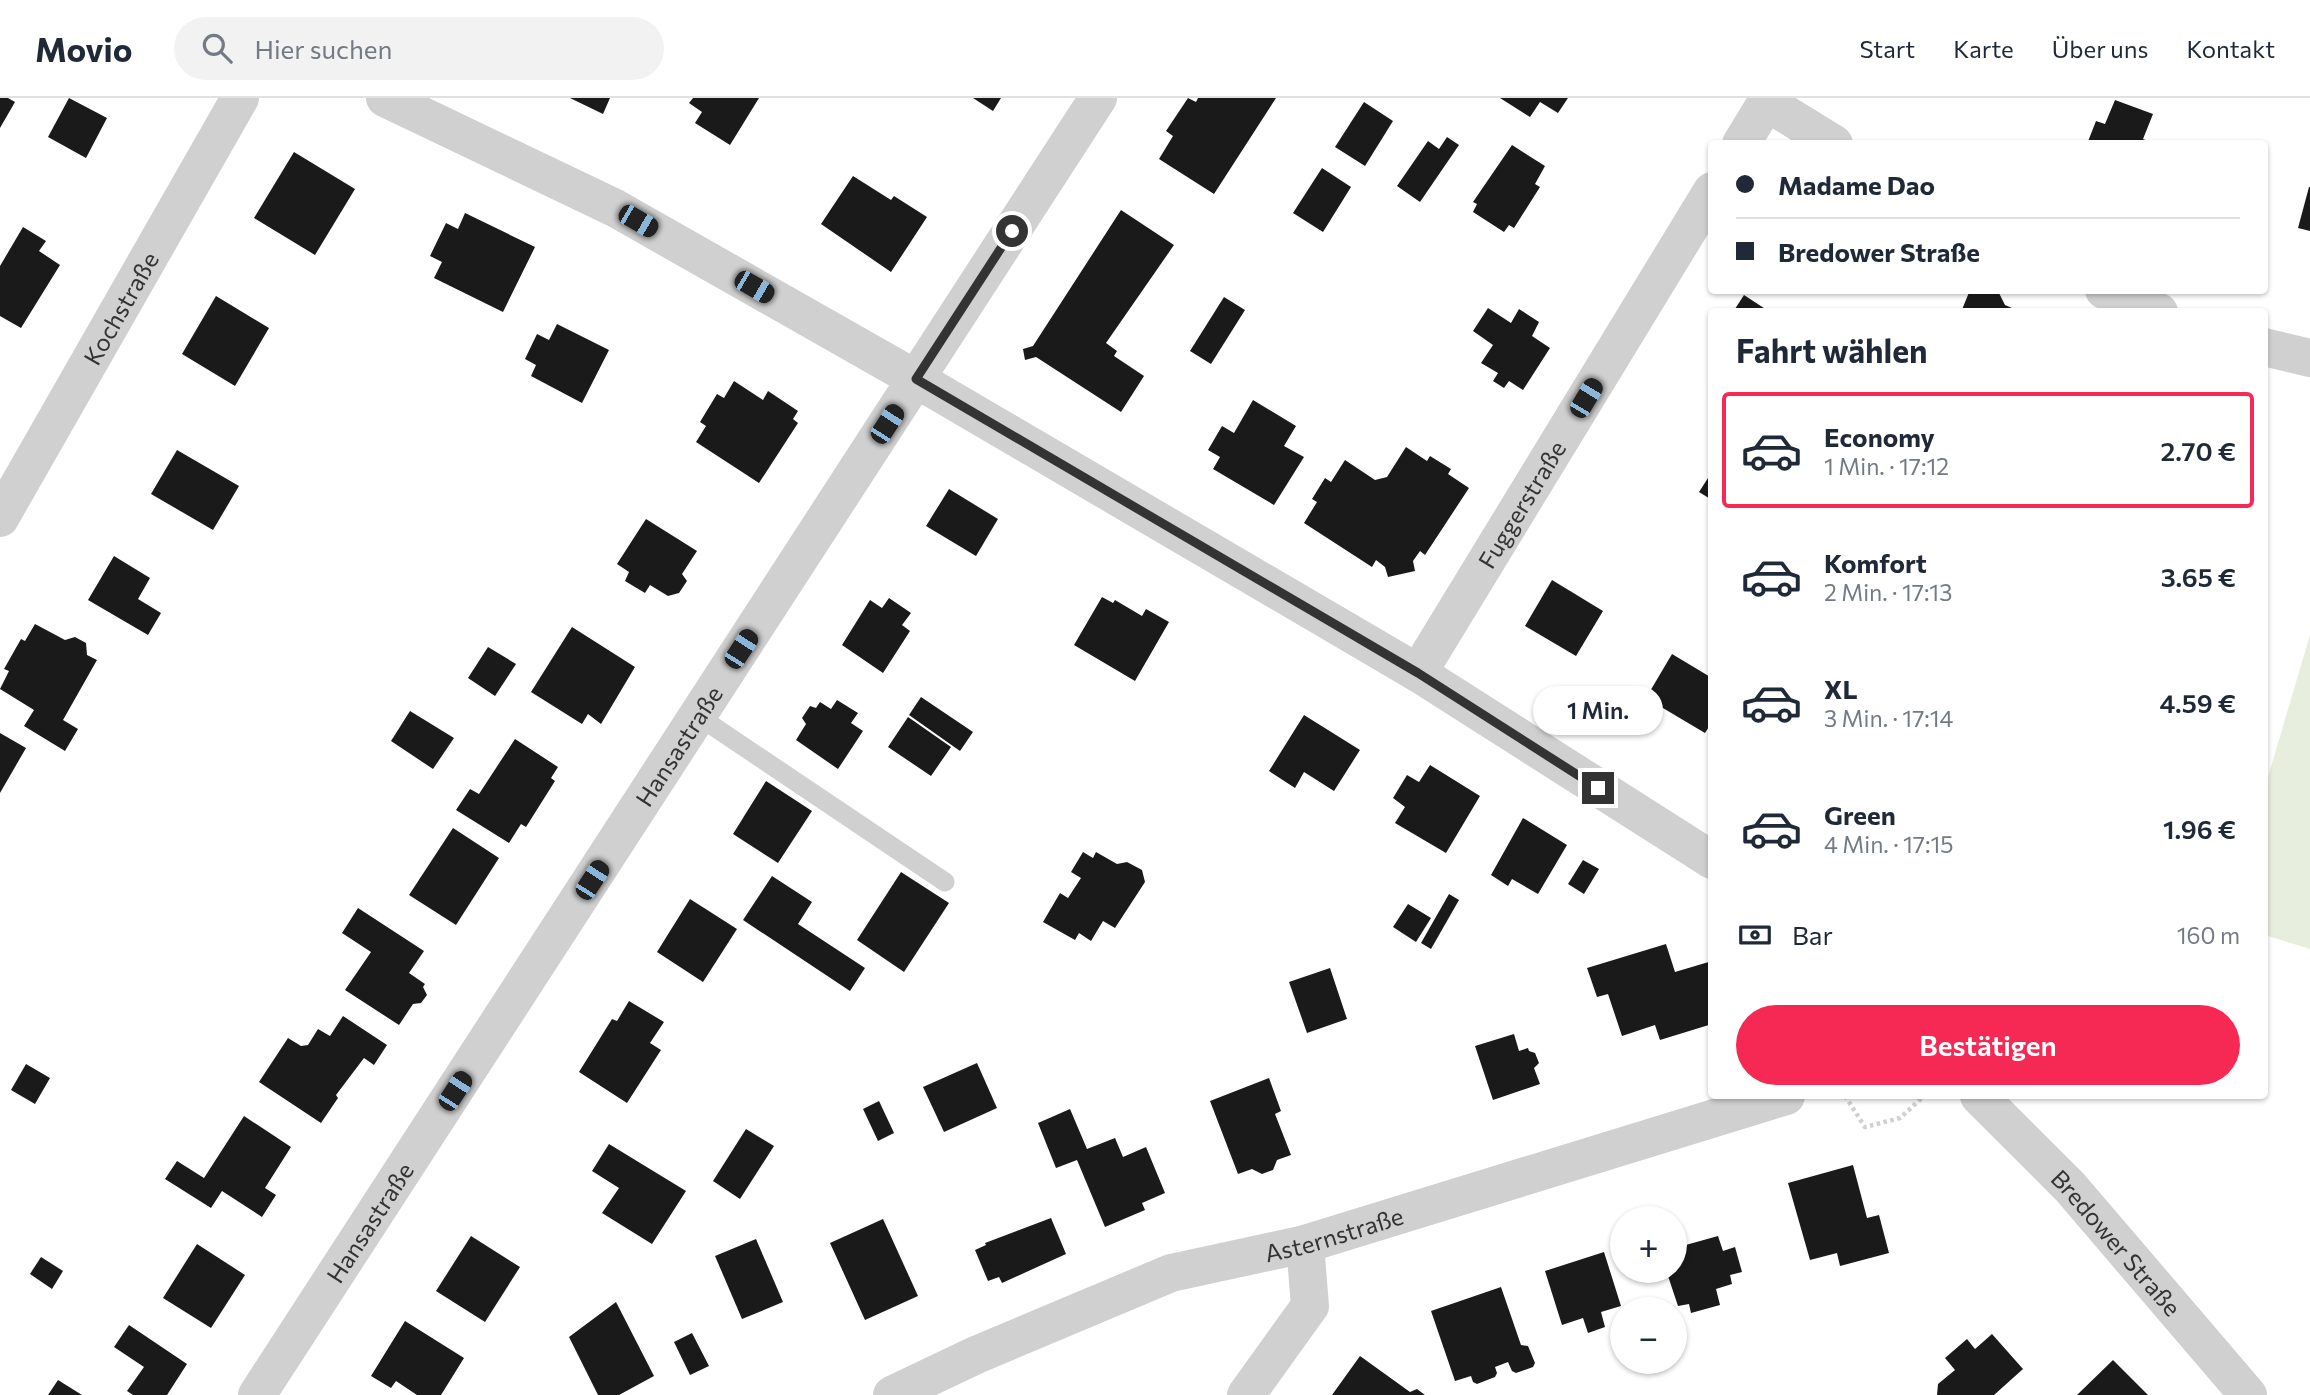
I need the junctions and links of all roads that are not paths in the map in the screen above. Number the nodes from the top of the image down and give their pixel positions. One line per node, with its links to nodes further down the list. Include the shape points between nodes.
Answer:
1 (240, 98): 13 (street, Kochstraße)
2 (385, 98): 12 (street, via 615,208)
3 (1098, 98): 12 (street, Hansastraße)
4 (1768, 100): 5 (street); 6 (street)
5 (1743, 140)
6 (1828, 140)
7 (1708, 198): 14 (street, Fuggerstraße)
8 (2114, 294): 9 (street)
9 (2149, 308)
10 (2268, 348): 11 (street)
11 (2310, 358)
12 (916, 379): 14 (street); 15 (street, Hansastraße)
13 (0, 518)
14 (1418, 673): 16 (street)
15 (698, 716): 17 (lane); 21 (street, Hansastraße)
16 (1708, 857)
17 (945, 882)
18 (1776, 1099): 20 (street, Asternstraße)
19 (1982, 1099): 24 (street, Bredower Straße, via 2070,1187)
20 (1305, 1244): 22 (street, Asternstraße, via 1171,1273); 23 (street, via 1310,1306)
21 (257, 1395)
22 (892, 1395)
23 (1245, 1395)
24 (2248, 1395)

